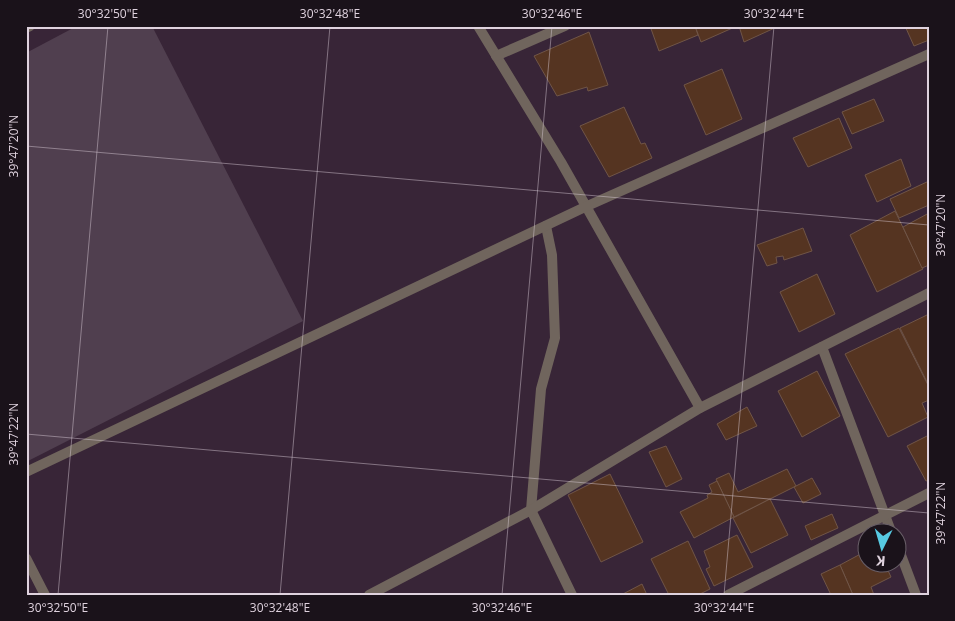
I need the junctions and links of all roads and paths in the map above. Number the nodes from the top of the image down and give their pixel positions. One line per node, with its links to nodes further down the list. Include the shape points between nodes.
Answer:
1 (30, 26): 4 (street)
2 (478, 26): 6 (street)
3 (565, 26): 6 (street)
4 (26, 28)
5 (929, 54): 7 (street)
6 (496, 56): 7 (street)
7 (585, 208): 8 (street); 11 (street)
8 (546, 226): 12 (street); 14 (street, via 552,255 555,338 541,389)
9 (929, 294): 10 (street)
10 (822, 347): 11 (street); 15 (street)
11 (700, 408): 14 (street)
12 (26, 472)
13 (929, 493): 15 (street)
14 (531, 510): 20 (street); 21 (street)
15 (885, 516): 16 (street); 22 (street)
16 (888, 524)
17 (26, 558): 19 (street)
18 (908, 574): 23 (street)
19 (45, 595)
20 (369, 595)
21 (572, 595)
22 (728, 595)
23 (916, 595)

